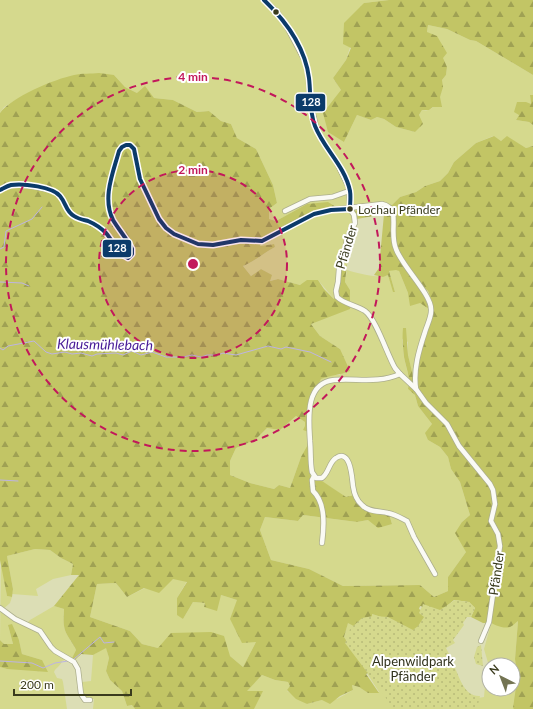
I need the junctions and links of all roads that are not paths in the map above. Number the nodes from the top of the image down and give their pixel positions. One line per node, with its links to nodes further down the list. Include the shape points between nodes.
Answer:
1 (264, 0): 3 (street, via 286,25 305,61 316,127)
2 (0, 190): 4 (street, via 13,185 56,192 72,215 101,229 126,258 130,258 132,249 112,218 108,200 109,184 119,151 122,146 128,144 134,149 140,179 155,212 166,228 193,242 208,245 241,240 262,241 314,214)
3 (349, 191): 4 (street); 5 (street, via 332,197 310,199)
4 (350, 209): 6 (street, Pfänder, via 355,223 347,239 336,294 338,299 362,309 372,318); 7 (street, Pfänder, via 382,204 392,209 396,249 430,302 431,312 418,356)
5 (285, 211)
6 (400, 374): 7 (street, Pfänder); 8 (street, via 379,380 332,380 317,389 310,402 308,416 310,462)
7 (416, 389): 12 (street, Pfänder, via 447,424 459,446 493,490 495,504 492,521 500,546 489,622)
8 (314, 476): 9 (street, via 313,491 318,496 323,513); 10 (street, via 322,478 335,459 345,458 350,465 355,494 360,504 368,510 392,514 407,521)
9 (322, 543)
10 (435, 574)
11 (0, 608): 13 (street, via 15,619 40,631 55,651 74,662 78,669 81,694 85,700)
12 (481, 641)
13 (90, 700)

